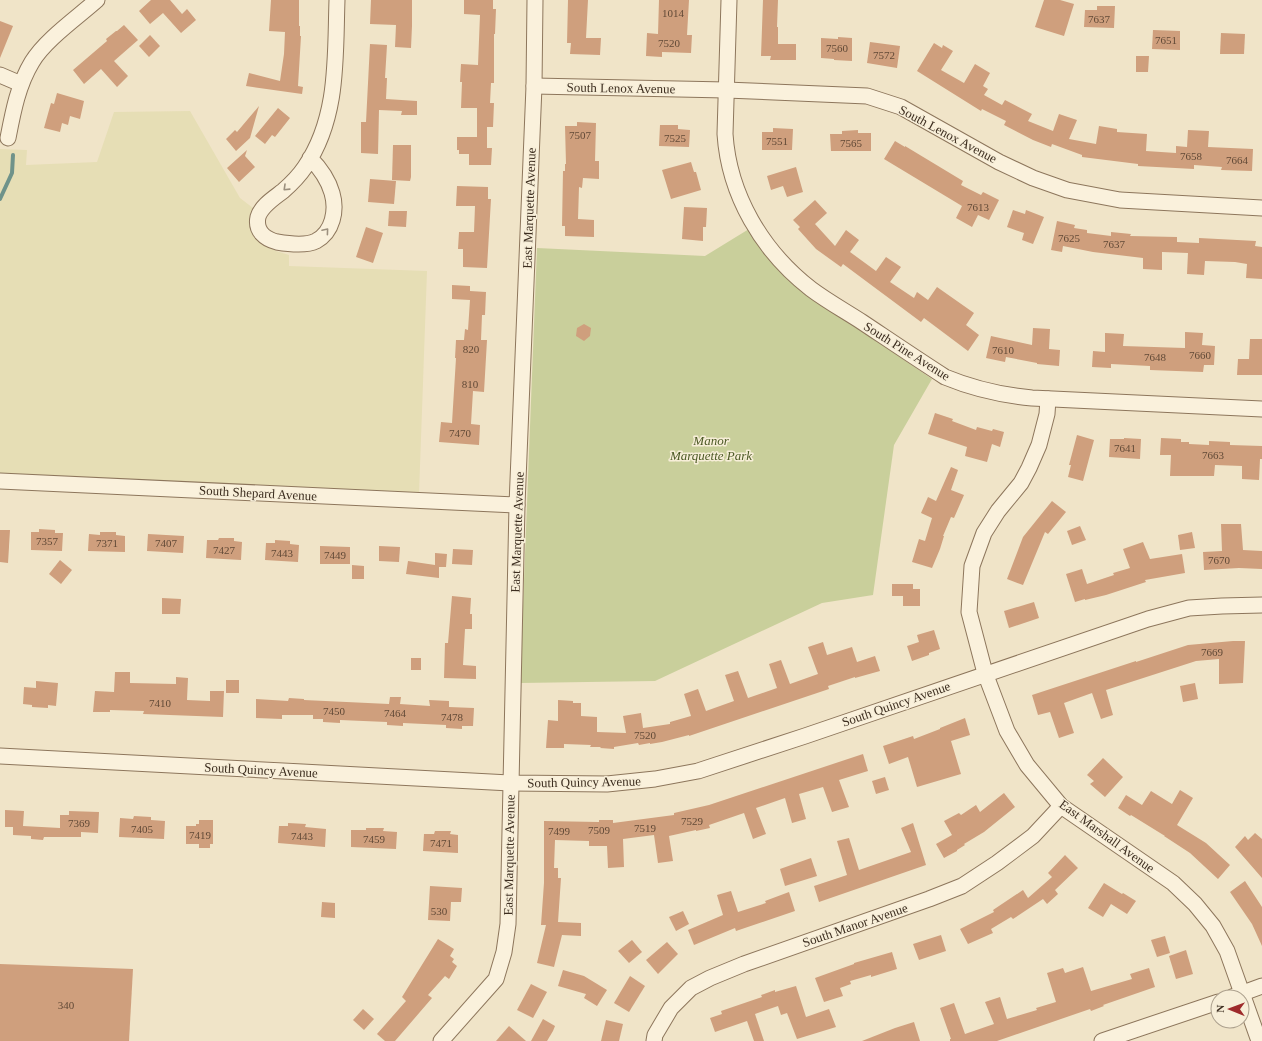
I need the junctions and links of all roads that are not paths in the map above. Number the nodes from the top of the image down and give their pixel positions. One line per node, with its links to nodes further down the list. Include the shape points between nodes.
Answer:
1 (97, 0): 6 (street, via 50,40 32,61)
2 (337, 0): 10 (street, via 333,91 327,120)
3 (535, 0): 7 (street, East Marquette Avenue)
4 (729, 0): 8 (street, South Pine Avenue)
5 (0, 75): 6 (street)
6 (21, 84): 9 (street)
7 (534, 86): 8 (street, South Lenox Avenue); 15 (street, East Marquette Avenue)
8 (726, 90): 11 (street, South Lenox Avenue, via 867,96 901,107 999,162 1067,190 1120,200); 12 (street, South Pine Avenue, via 726,153 738,194 747,215 768,246 786,266 811,288 945,377 969,387 992,392)
9 (8, 138)
10 (310, 158): 10 (street, one-way to 10, via 296,177 260,212 257,223 259,230 270,240 293,244 316,241 326,232 333,220 333,194 322,170)
11 (1262, 208)
12 (1048, 399): 13 (street, South Pine Avenue); 17 (street, East Marshall Avenue, via 1039,445 1029,468 984,533 972,566 969,612)
13 (1262, 409)
14 (0, 481): 15 (street, South Shepard Avenue)
15 (517, 505): 19 (street, East Marquette Avenue)
16 (1262, 605): 17 (street, South Quincy Avenue, via 1190,608 1141,621)
17 (985, 674): 19 (street, South Quincy Avenue, via 698,771 607,784); 20 (street, East Marshall Avenue, via 1007,731 1028,765)
18 (0, 756): 19 (street, South Quincy Avenue)
19 (511, 783): 26 (street, East Marquette Avenue, via 508,924 504,952 496,979)
20 (1061, 806): 22 (street, East Marshall Avenue, via 1173,883 1195,904 1213,926 1227,951); 27 (street, South Manor Avenue, via 1033,836 962,886 929,900 744,964 691,988 671,1008)
21 (1262, 986): 23 (street)
22 (1236, 989)
23 (1250, 990)
24 (1210, 1005): 28 (street)
25 (1250, 1021): 29 (street, East Marshall Avenue)
26 (441, 1041)
27 (654, 1041)
28 (1102, 1041)
29 (1259, 1041)

